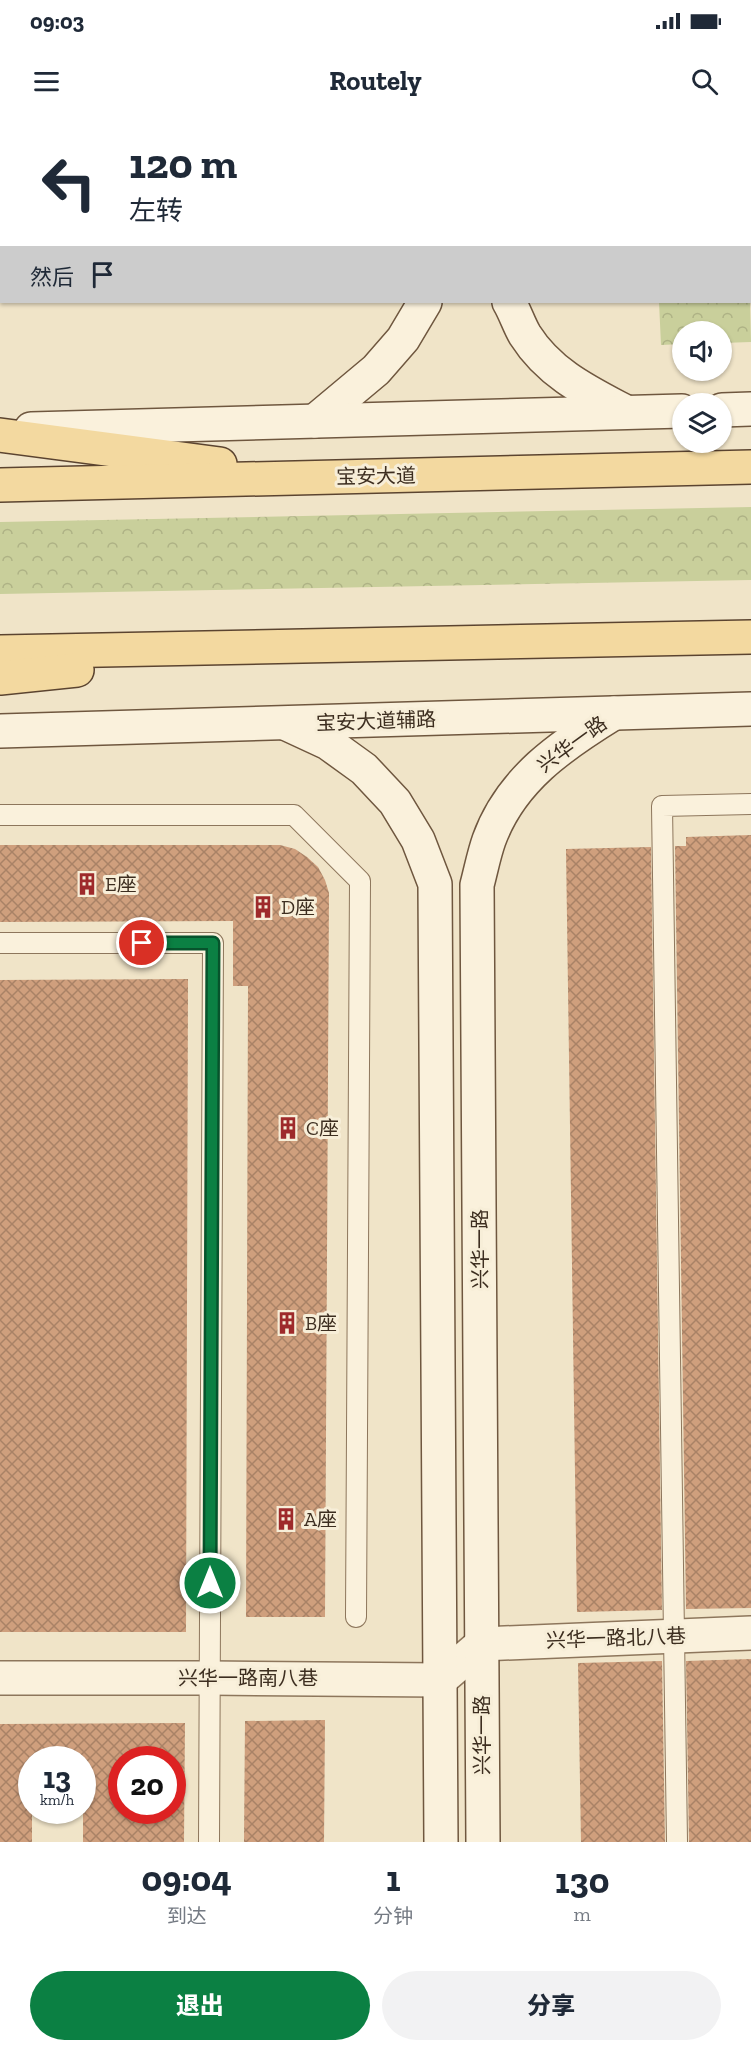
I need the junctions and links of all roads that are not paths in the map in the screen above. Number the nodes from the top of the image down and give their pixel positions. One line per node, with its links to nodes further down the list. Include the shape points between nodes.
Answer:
1 (424, 303): 7 (street, via 403,339 376,370)
2 (510, 303): 6 (street, via 525,334 550,367 584,391)
3 (751, 409): 4 (street)
4 (732, 410)
5 (672, 411): 6 (street)
6 (628, 413): 7 (street)
7 (315, 421): 8 (street)
8 (0, 430)
9 (0, 435): 11 (main road)
10 (751, 467): 11 (main road, 宝安大道)
11 (326, 477): 12 (main road, 宝安大道)
12 (0, 485)
13 (751, 637): 14 (main road)
14 (281, 647): 15 (main road); 16 (main road)
15 (0, 652)
16 (0, 678)
17 (751, 709): 18 (street, 宝安大道辅路)
18 (614, 713): 19 (street, 宝安大道辅路); 27 (street, 兴华一路, via 574,737 539,765 511,799 489,838 477,885)
19 (287, 724): 20 (street, 宝安大道辅路); 30 (street, via 328,743 364,769 395,802 418,840 435,884)
20 (0, 731)
21 (751, 804): 26 (lane, via 662,806)
22 (0, 814): 24 (lane, via 294,814 360,881)
23 (0, 943): 29 (lane, via 213,943)
24 (356, 1617)
25 (751, 1633): 26 (street, 兴华一路北八巷)
26 (674, 1635): 27 (street, 兴华一路北八巷); 34 (lane)
27 (482, 1644): 30 (street); 33 (street, 兴华一路)
28 (0, 1678): 29 (street, 兴华一路南八巷)
29 (210, 1678): 30 (street, 兴华一路南八巷); 31 (lane)
30 (440, 1680): 32 (street)
31 (209, 1842)
32 (441, 1842)
33 (483, 1842)
34 (677, 1842)

